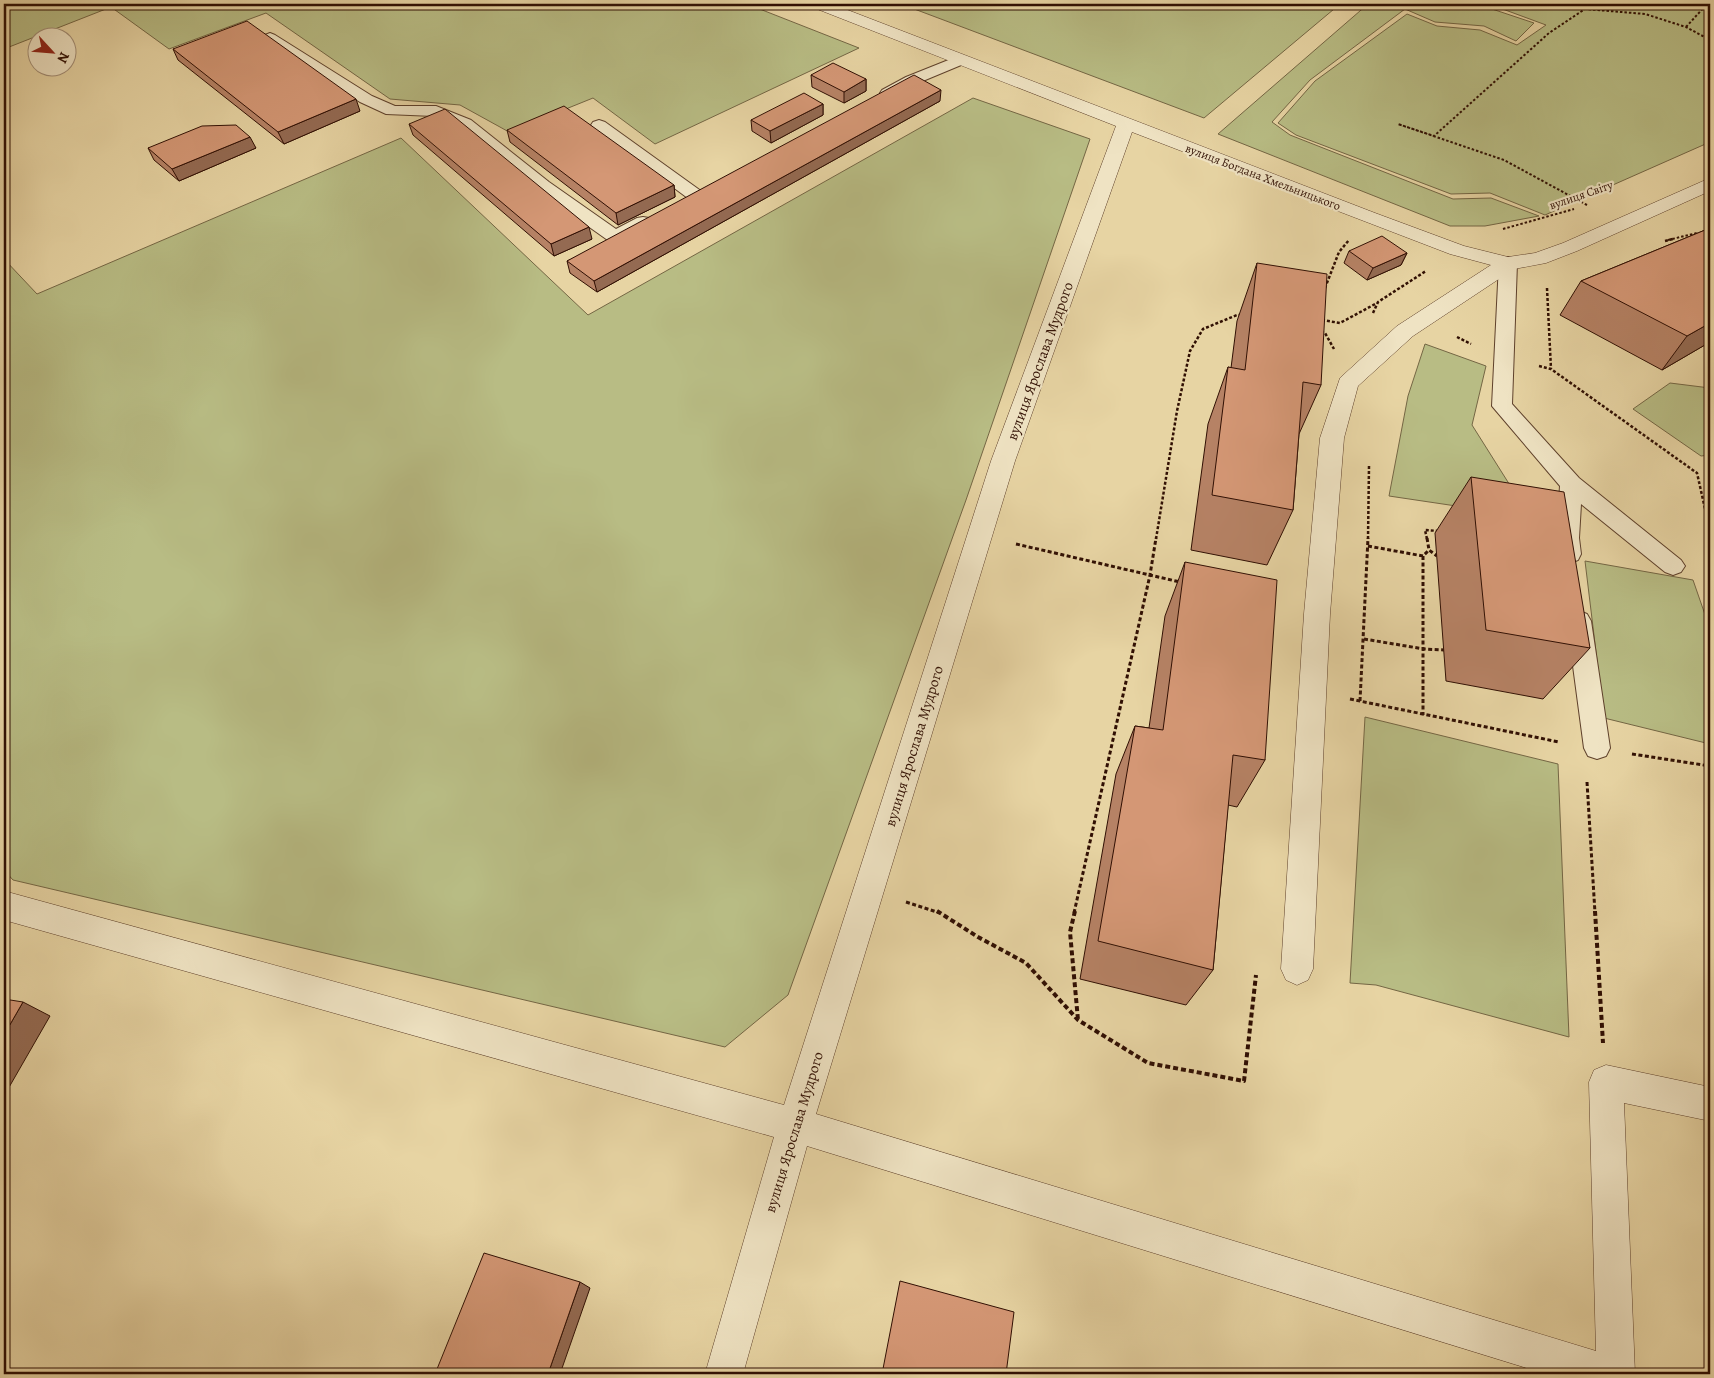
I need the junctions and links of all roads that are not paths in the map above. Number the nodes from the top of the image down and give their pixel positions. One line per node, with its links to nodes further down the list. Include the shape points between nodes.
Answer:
1 (818, 4): 3 (street, вулиця Богдана Хмельницького)
2 (270, 38): 9 (lane, via 392,112 436,112 465,123 543,186 615,236)
3 (961, 60): 4 (lane, via 912,80); 5 (street, вулиця Богдана Хмельницького)
4 (871, 102)
5 (1126, 124): 10 (street, вулиця Богдана Хмельницького, via 1457,250); 17 (street, вулиця Ярослава Мудрого, via 1004,461)
6 (599, 125): 8 (lane, via 702,191)
7 (1710, 184): 10 (street, вулиця Богдана Хмельницького, via 1570,247 1539,259)
8 (679, 203)
9 (655, 216)
10 (1508, 263): 11 (lane, via 1502,406); 15 (street, via 1405,331 1348,383 1345,392 1332,438 1312,691)
11 (1572, 484): 12 (lane); 13 (lane, via 1568,538)
12 (1673, 566)
13 (1591, 747)
14 (4, 906): 17 (street)
15 (1296, 969)
16 (1710, 1104): 20 (street, via 1606,1082)
17 (795, 1125): 18 (street, вулиця Ярослава Мудрого); 19 (street)
18 (724, 1374)
19 (1608, 1374)
20 (1616, 1374)

